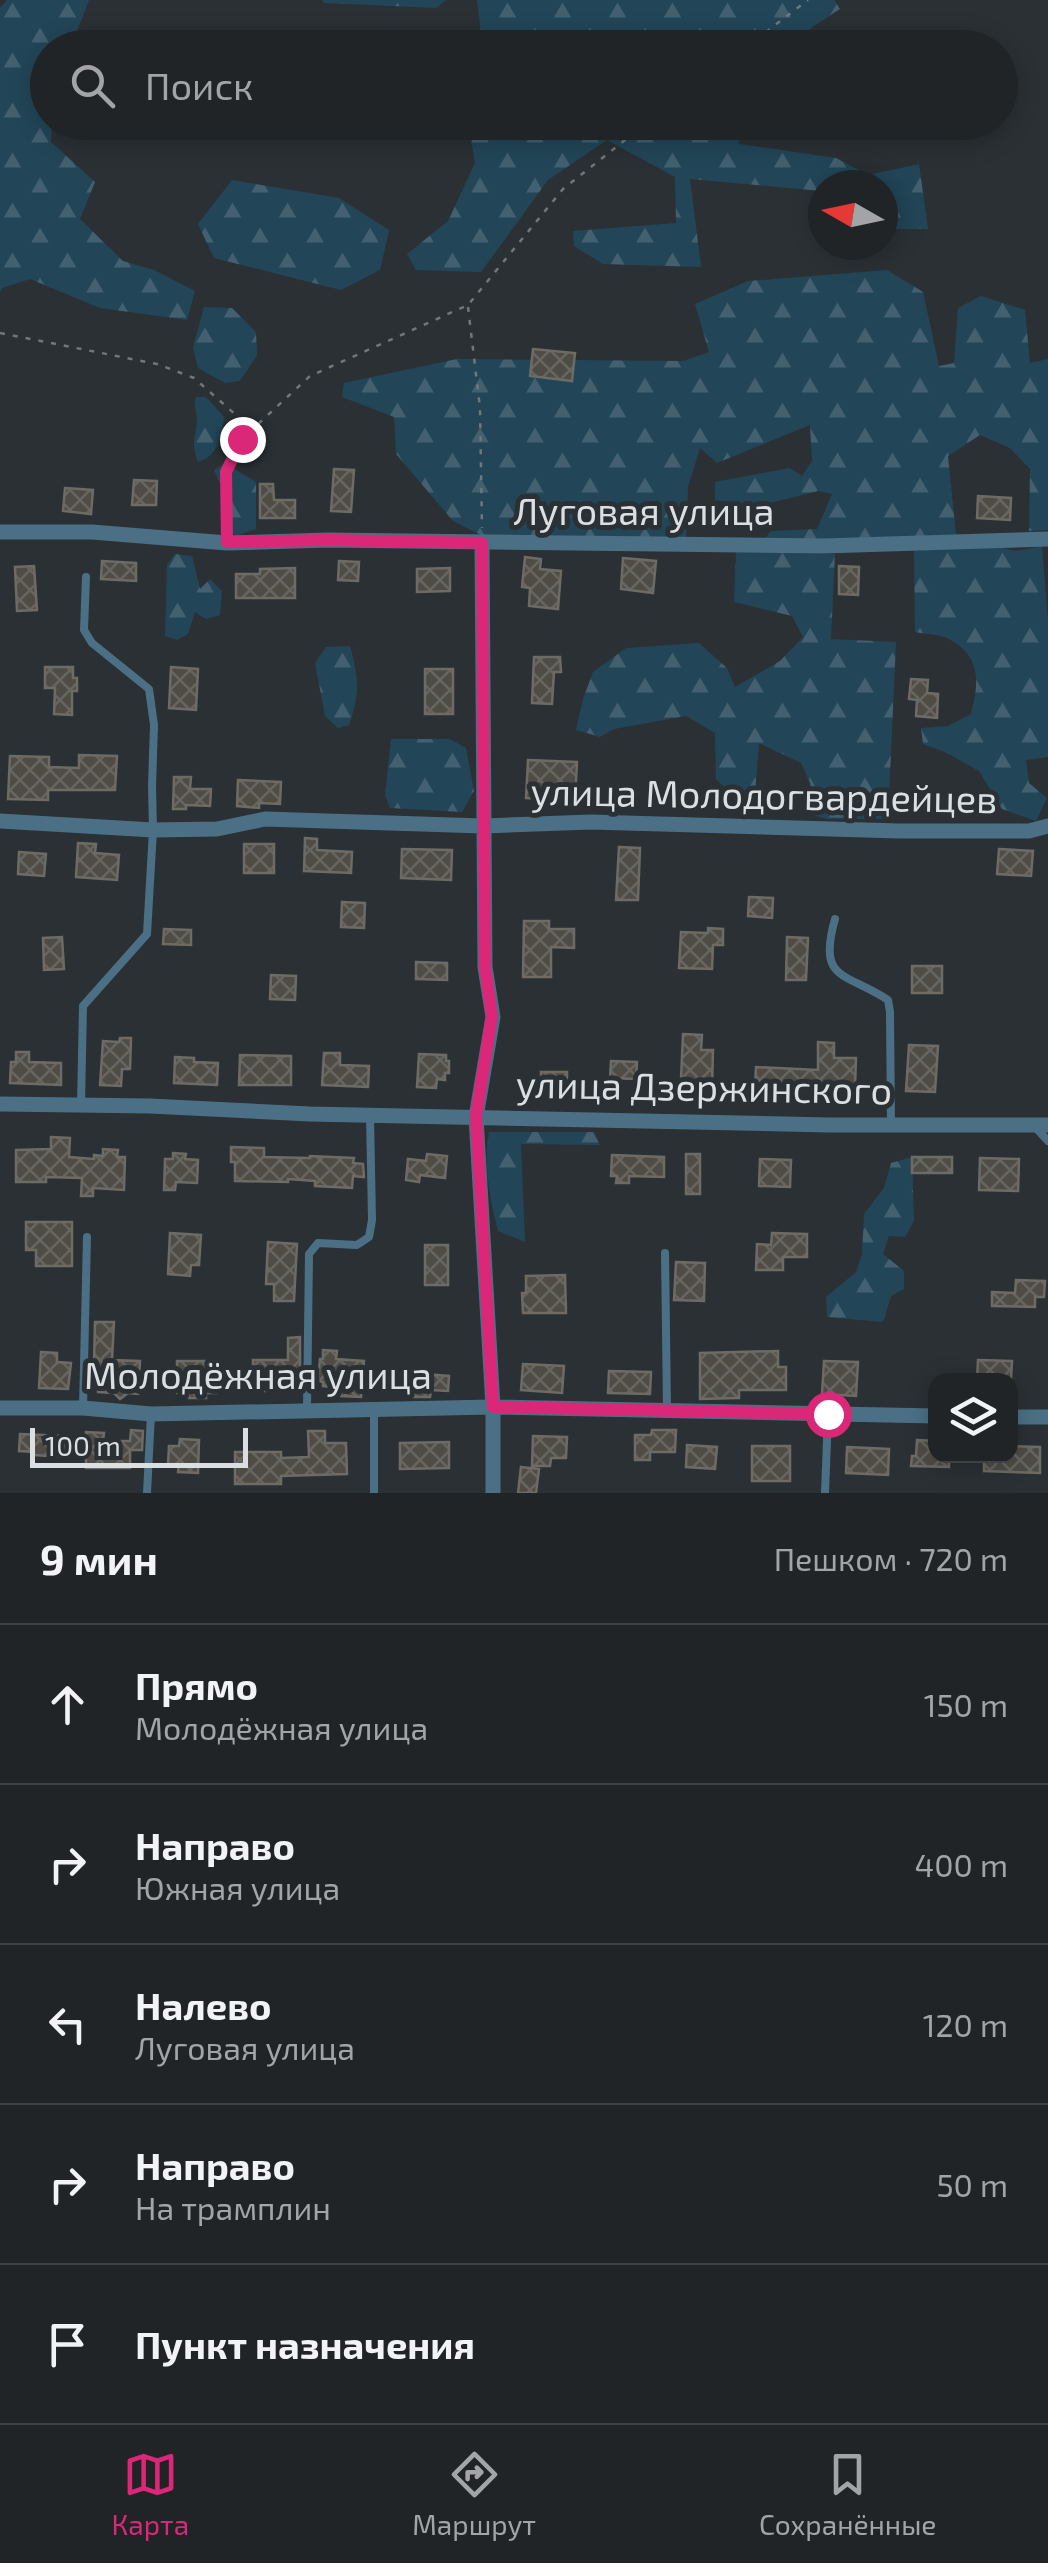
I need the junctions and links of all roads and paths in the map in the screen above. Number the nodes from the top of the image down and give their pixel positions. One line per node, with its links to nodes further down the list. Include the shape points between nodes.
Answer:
1 (808, 0): 2 (path)
2 (769, 30)
3 (625, 140): 4 (path, via 562,189)
4 (468, 305): 6 (path, via 310,376); 10 (path, via 480,408)
5 (0, 333): 6 (path, via 157,364 194,378 236,415)
6 (242, 439): 9 (path, via 226,472)
7 (0, 532): 9 (street, Луговая улица)
8 (1048, 539): 10 (street, Луговая улица, via 823,546)
9 (227, 542): 10 (street, Луговая улица)
10 (482, 543): 13 (street)
11 (86, 577): 15 (lane, via 84,630 149,689)
12 (0, 821): 15 (street, улица Молодогвардейцев)
13 (483, 826): 14 (street, улица Молодогвардейцев); 15 (street, улица Молодогвардейцев, via 265,819 217,829); 20 (street, via 492,1016)
14 (1048, 826)
15 (153, 830): 18 (lane, via 148,934 83,1006)
16 (834, 919): 21 (lane, via 831,962 840,975 888,1000)
17 (0, 1104): 18 (street, улица Дзержинского)
18 (81, 1105): 19 (street, улица Дзержинского)
19 (370, 1115): 20 (street, улица Дзержинского); 29 (lane, via 369,1236 357,1245 318,1243 309,1254)
20 (476, 1116): 21 (street, улица Дзержинского); 26 (street)
21 (890, 1125): 22 (street, улица Дзержинского)
22 (1040, 1125): 23 (lane)
23 (1048, 1141)
24 (88, 1237): 28 (lane)
25 (665, 1253): 31 (lane)
26 (493, 1407): 30 (street, Молодёжная улица); 31 (street, Молодёжная улица); 39 (street)
27 (0, 1408): 28 (street, Молодёжная улица)
28 (83, 1408): 32 (street, Молодёжная улица)
29 (307, 1410): 30 (street, Молодёжная улица); 32 (street, Молодёжная улица)
30 (374, 1410): 38 (lane)
31 (667, 1410): 33 (street, Молодёжная улица)
32 (151, 1414): 37 (lane)
33 (828, 1414): 34 (street, Молодёжная улица); 40 (lane)
34 (928, 1416)
35 (1018, 1417): 36 (street)
36 (1048, 1417)
37 (147, 1493)
38 (374, 1493)
39 (493, 1493)
40 (824, 1493)

